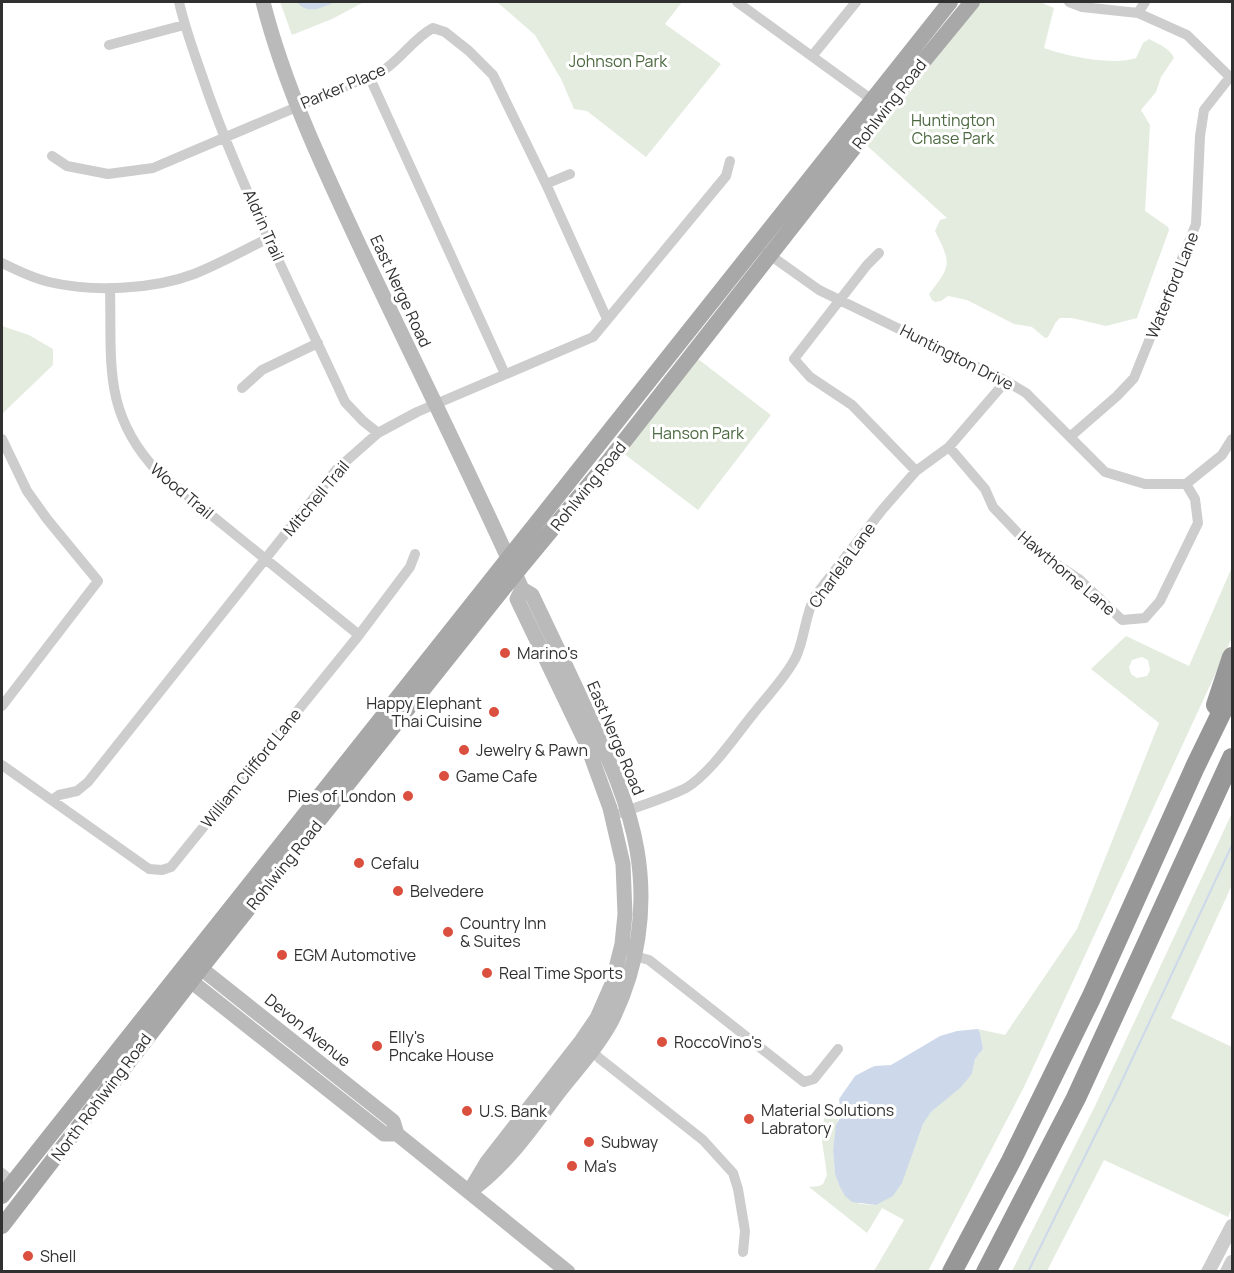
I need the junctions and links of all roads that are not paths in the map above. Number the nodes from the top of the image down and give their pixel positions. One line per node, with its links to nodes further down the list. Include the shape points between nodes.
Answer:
1 (179, 2): 10 (street, Aldrin Trail)
2 (263, 2): 16 (main road, East Nerge Road)
3 (737, 2): 12 (street)
4 (856, 2): 12 (street)
5 (950, 2): 15 (main road, Rohlwing Road)
6 (972, 2): 15 (main road, Rohlwing Road)
7 (1069, 2): 9 (street, via 1082,8)
8 (1145, 2): 9 (street)
9 (1138, 12): 14 (street, via 1186,35)
10 (184, 25): 11 (street); 17 (street, Aldrin Trail)
11 (109, 45)
12 (813, 55): 15 (street)
13 (369, 76): 16 (street, Parker Place); 21 (street, Parker Place, via 397,61 421,34 434,28 445,32 493,75); 30 (street)
14 (1231, 78): 35 (street, Waterford Lane, via 1204,110 1196,224 1134,378)
15 (879, 104): 23 (main road, Rohlwing Road)
16 (297, 106): 17 (street, Parker Place); 33 (main road, East Nerge Road)
17 (224, 137): 18 (street, Parker Place, via 153,168 108,174 67,166); 22 (street, Aldrin Trail)
18 (52, 156)
19 (730, 161): 28 (street, Mitchell Trail, via 726,176)
20 (570, 174): 21 (street)
21 (546, 184): 28 (street, Parker Place)
22 (268, 238): 26 (street, via 192,274 150,285); 29 (street, Aldrin Trail)
23 (764, 251): 27 (street, Huntington Drive, via 819,290); 43 (main road, Rohlwing Road)
24 (879, 254): 27 (street)
25 (2, 263): 26 (street, via 47,281)
26 (110, 288): 42 (street, Wood Trail, via 112,378 126,429 157,471)
27 (841, 299): 31 (street, Huntington Drive); 39 (street, via 794,358 810,377 852,405)
28 (607, 319): 30 (street, Mitchell Trail, via 593,337)
29 (318, 343): 32 (street, via 262,370); 34 (street, Aldrin Trail, via 345,402)
30 (505, 374): 33 (street, Mitchell Trail)
31 (1006, 381): 35 (street, Huntington Drive, via 1026,393); 38 (street, Charlela Lane)
32 (242, 388)
33 (435, 405): 34 (street, Mitchell Trail); 43 (main road, East Nerge Road)
34 (378, 433): 42 (street, Mitchell Trail, via 336,470)
35 (1071, 436): 40 (street, Huntington Drive, via 1105,472 1145,483)
36 (2, 439): 47 (street, via 27,491 98,581)
37 (1233, 439): 40 (street, via 1222,455)
38 (949, 447): 39 (street, Charlela Lane); 40 (street, Hawthorne Lane, via 985,489 993,507 1031,547 1080,580 1122,620 1145,618 1160,602 1198,523 1195,499)
39 (916, 471): 53 (street, Charlela Lane, via 815,596 795,658 724,751 686,787)
40 (1186, 483)
41 (415, 554): 44 (street, William Clifford Lane, via 410,567)
42 (265, 559): 44 (street, Wood Trail); 52 (street, Mitchell Trail, via 88,782 77,792)
43 (515, 574): 53 (main road, East Nerge Road, via 532,595 608,757); 56 (main road, Rohlwing Road)
44 (359, 635): 52 (street, William Clifford Lane, via 171,867 149,869)
45 (1233, 657): 50 (highway)
46 (1233, 691): 50 (highway)
47 (2, 705)
48 (1233, 758): 54 (highway)
49 (2, 765): 52 (street, William Clifford Lane)
50 (1196, 767): 68 (highway, via 1091,998)
51 (1233, 789): 54 (highway)
52 (52, 800)
53 (620, 814): 55 (main road, East Nerge Road, via 637,850 641,885); 57 (main road, East Nerge Road, via 625,914 622,944 606,1001)
54 (1154, 927): 69 (highway, via 1076,1098)
55 (635, 956): 57 (main road, East Nerge Road, via 615,1013); 58 (street, via 648,960 804,1082 814,1078)
56 (190, 970): 59 (main road, North Rohlwing Road); 60 (main road, North Rohlwing Road); 61 (main road, Devon Avenue, via 384,1134 397,1134)
57 (587, 1045): 61 (main road, East Nerge Road, via 487,1162); 65 (street, via 703,1140 733,1173 745,1231)
58 (838, 1049)
59 (5, 1190): 60 (main road); 62 (main road, North Rohlwing Road, via 9,1205)
60 (28, 1192): 63 (main road, North Rohlwing Road)
61 (469, 1192): 67 (main road, Devon Avenue)
62 (2, 1215)
63 (2, 1226)
64 (1233, 1226): 70 (street)
65 (743, 1252)
66 (1233, 1262): 71 (street)
67 (568, 1272)
68 (952, 1272)
69 (986, 1272)
70 (1208, 1272)
71 (1227, 1272)

